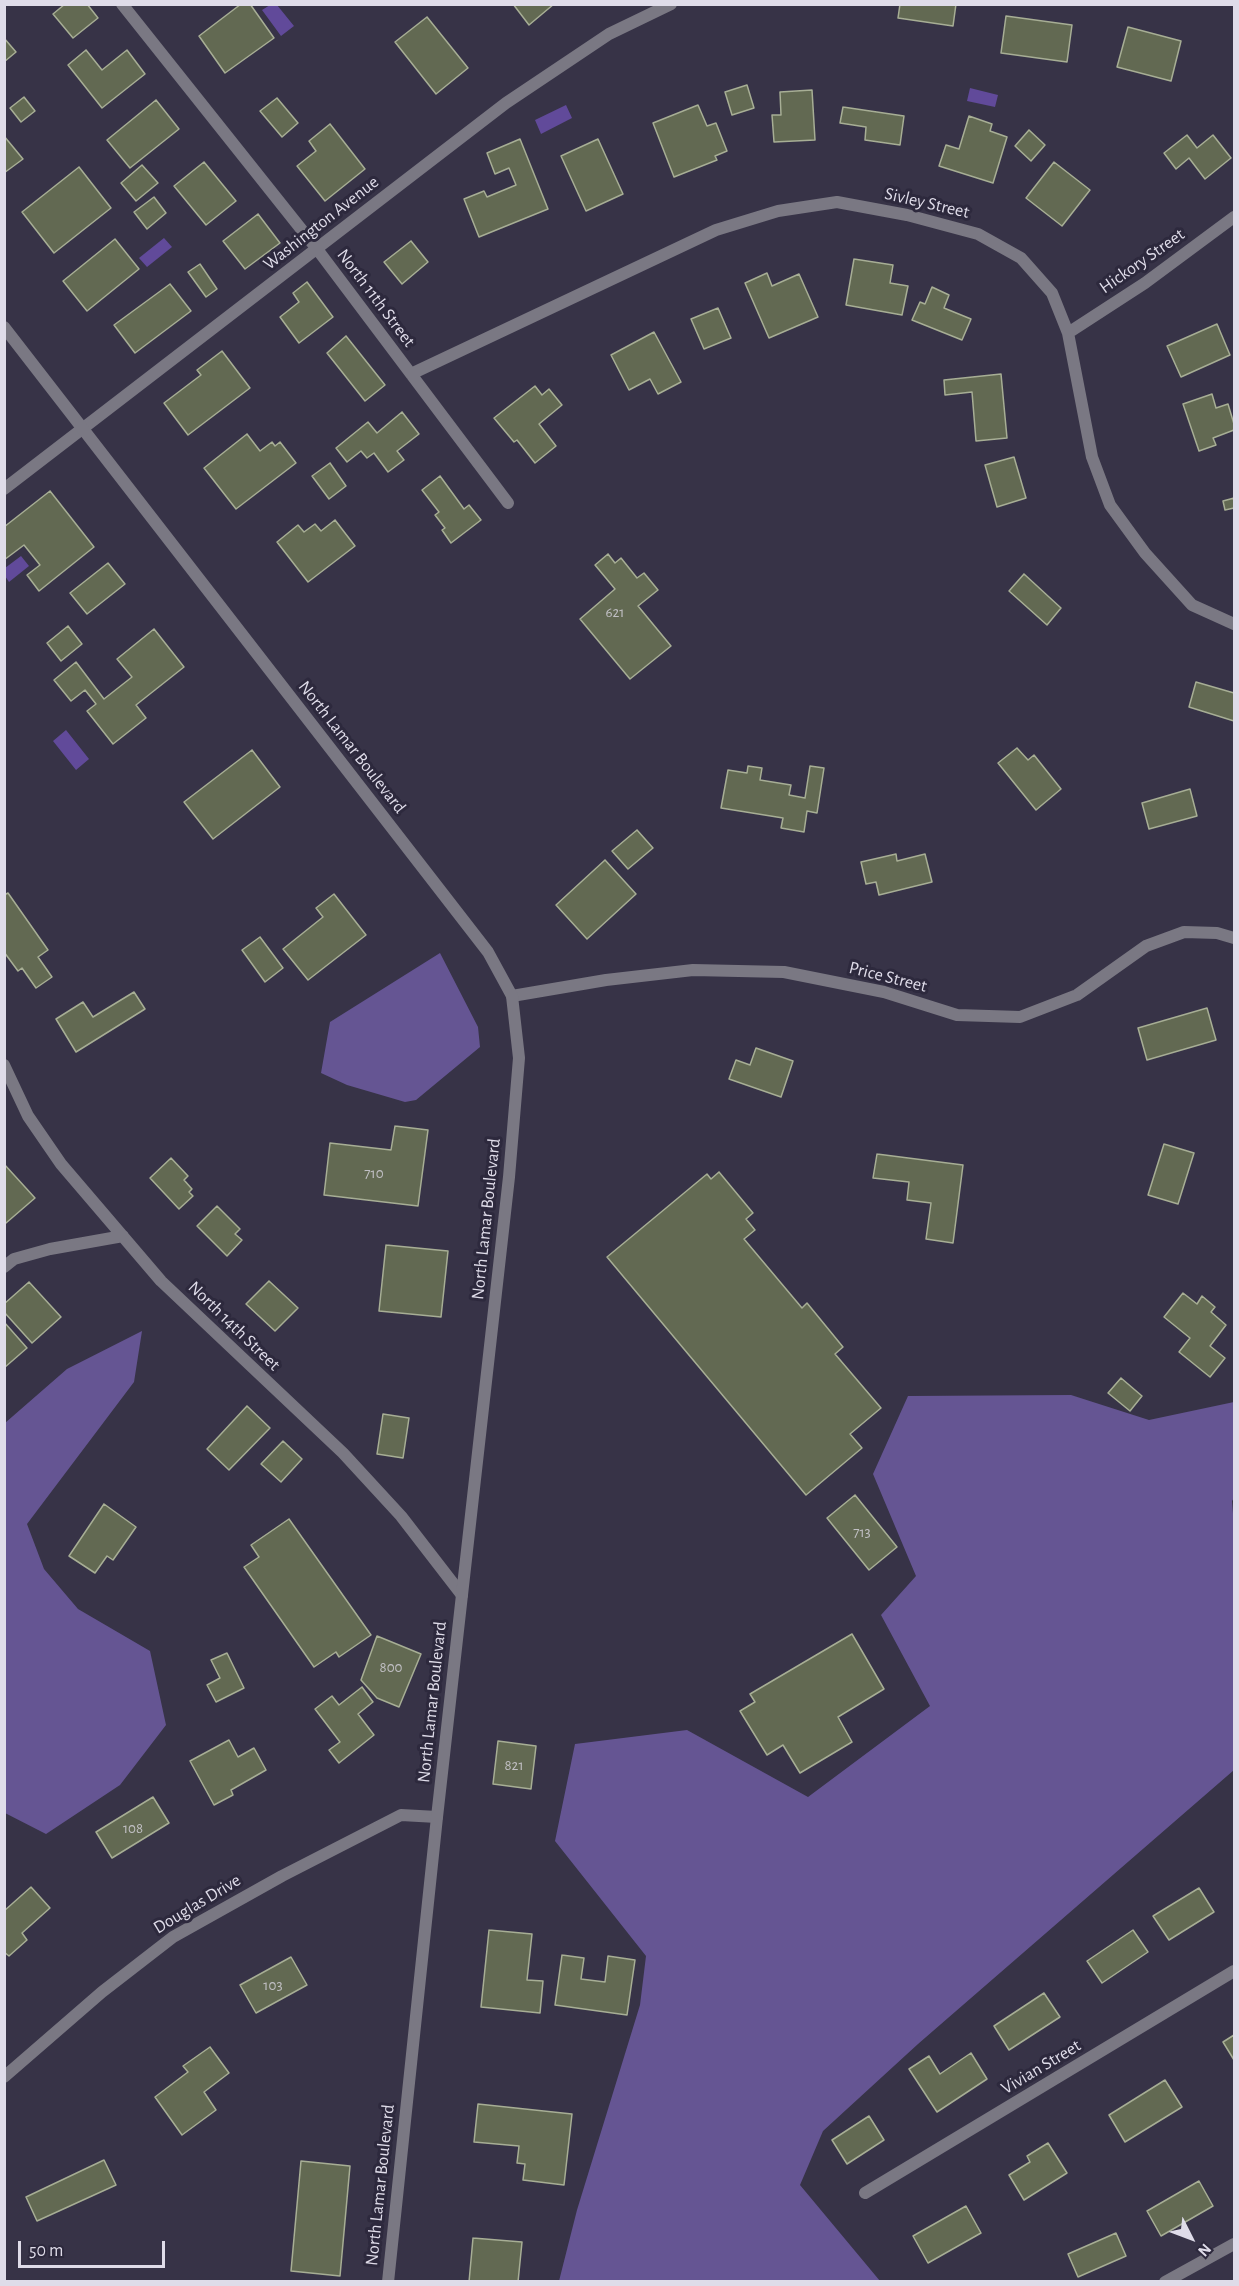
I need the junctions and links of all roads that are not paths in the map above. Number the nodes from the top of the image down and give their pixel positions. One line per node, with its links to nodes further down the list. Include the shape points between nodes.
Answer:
1 (122, 4): 4 (street, North 11th Street)
2 (671, 4): 4 (street, Washington Avenue, via 609,34 512,98)
3 (1234, 217): 6 (street, Hickory Street, via 1145,283)
4 (317, 249): 7 (street, North 11th Street); 8 (street, Washington Avenue)
5 (4, 327): 8 (street, North Lamar Boulevard)
6 (1068, 333): 7 (street, Sivley Street, via 1052,293 1021,258 978,234 837,202 778,211 716,230); 11 (street, Sivley Street, via 1092,457 1110,505 1145,553 1192,604)
7 (411, 374): 10 (street, North 11th Street)
8 (84, 429): 9 (street, Washington Avenue); 13 (street, North Lamar Boulevard, via 488,952)
9 (4, 489)
10 (508, 503)
11 (1234, 624)
12 (1234, 938): 13 (street, Price Street, via 1184,932 1146,946 1077,995 1020,1017 957,1015 884,992 784,972 693,970)
13 (512, 996): 17 (street, North Lamar Boulevard, via 519,1058)
14 (4, 1065): 15 (street, North 14th Street, via 28,1116 61,1164)
15 (123, 1236): 16 (street, via 50,1249 14,1259); 17 (street, North 14th Street, via 161,1281 343,1454 401,1516)
16 (4, 1267)
17 (462, 1595): 18 (street, North Lamar Boulevard)
18 (436, 1817): 20 (street, Douglas Drive, via 401,1815 173,1937); 23 (street, North Lamar Boulevard)
19 (1234, 1971): 21 (street, Vivian Street)
20 (4, 2077)
21 (866, 2193)
22 (1234, 2244): 24 (street)
23 (388, 2282)
24 (1165, 2282)

